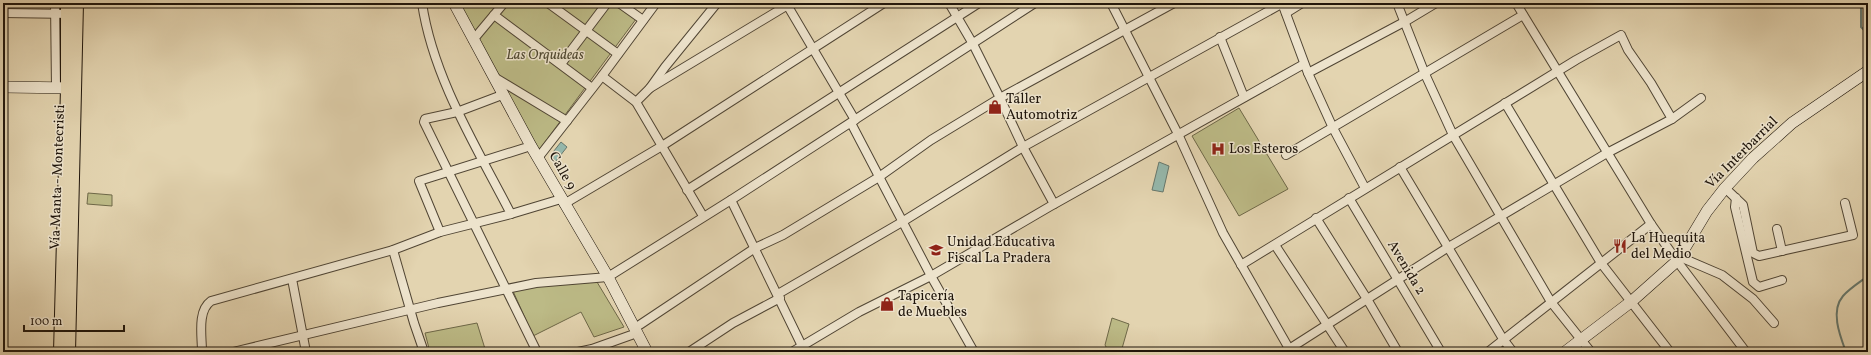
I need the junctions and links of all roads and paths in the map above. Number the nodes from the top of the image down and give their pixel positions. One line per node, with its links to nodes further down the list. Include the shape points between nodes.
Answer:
1 (55, 3): 23 (street)
2 (410, 3): 3 (street)
3 (422, 3): 4 (street); 58 (street, via 426,30)
4 (454, 3): 34 (street, Calle 9)
5 (504, 3): 26 (street)
6 (548, 3): 31 (street)
7 (607, 3): 31 (street)
8 (618, 3): 29 (street)
9 (656, 3): 29 (street)
10 (717, 3): 50 (street)
11 (884, 3): 36 (street)
12 (949, 3): 28 (street)
13 (979, 3): 28 (street)
14 (1035, 3): 35 (street)
15 (1111, 3): 32 (street)
16 (1174, 3): 32 (street)
17 (1282, 3): 24 (street); 33 (street)
18 (1302, 3): 24 (street)
19 (1398, 3): 30 (street)
20 (1436, 3): 30 (street)
21 (1516, 3): 27 (street)
22 (788, 4): 36 (street); 50 (street)
23 (68, 10): 25 (street); 48 (main road, Vía Manta - Montecristi)
24 (1286, 13): 39 (street)
25 (3, 14)
26 (494, 15): 34 (street); 38 (street)
27 (1523, 15): 40 (street); 43 (street)
28 (957, 16): 35 (street); 51 (street)
29 (643, 20): 37 (street)
30 (1406, 21): 42 (street); 43 (street)
31 (586, 31): 37 (street); 38 (street)
32 (1124, 31): 46 (street); 54 (street)
33 (1220, 37): 46 (street); 53 (street)
34 (473, 40): 44 (street, Calle 9)
35 (973, 44): 54 (street); 61 (street)
36 (813, 49): 51 (street); 66 (street)
37 (618, 54): 45 (street)
38 (561, 64): 49 (street)
39 (1304, 64): 42 (street); 53 (street)
40 (1557, 71): 57 (street); 59 (street, via 1621,35); 68 (street)
41 (1868, 71): 77 (street, Vía Interbarrial, via 1792,124 1753,158)
42 (1308, 73): 62 (street)
43 (1424, 74): 62 (street); 64 (street)
44 (492, 76): 52 (street, Calle 9); 60 (street)
45 (602, 76): 49 (street); 56 (street)
46 (1148, 78): 63 (street); 67 (street)
47 (3, 87): 48 (street)
48 (66, 88): 122 (main road, Vía Manta - Montecristi); 123 (main road, Vía Manta - Montecristi)
49 (592, 88): 60 (street)
50 (650, 88): 56 (street)
51 (839, 93): 61 (street); 78 (street)
52 (502, 95): 58 (street); 65 (street, Calle 9)
53 (1244, 97): 63 (street)
54 (1000, 98): 67 (street); 74 (street, via 931,140)
55 (1701, 98): 59 (street)
56 (636, 102): 66 (street)
57 (1505, 103): 64 (street); 75 (street)
58 (457, 112): 71 (street); 73 (street, via 425,119 424,122)
59 (1672, 119): 68 (street)
60 (567, 121): 70 (street)
61 (853, 121): 74 (street); 81 (street)
62 (1333, 128): 69 (street); 76 (street)
63 (1178, 134): 84 (street); 101 (street, via 1207,201)
64 (1452, 135): 72 (street); 87 (street)
65 (531, 146): 70 (street, Calle 9); 71 (street)
66 (662, 146): 78 (street); 82 (street)
67 (1023, 147): 84 (street); 89 (street)
68 (1607, 153): 75 (street); 91 (street)
69 (1286, 156)
70 (538, 158): 82 (street, Calle 9)
71 (484, 162): 73 (street); 85 (street)
72 (1400, 167): 76 (street); 96 (street)
73 (448, 171): 90 (street); 93 (street, via 419,181)
74 (879, 177): 89 (street); 95 (street, via 783,235)
75 (1554, 184): 87 (street); 100 (street)
76 (1365, 188): 79 (street)
77 (1725, 188): 80 (street); 99 (street, Vía Interbarrial)
78 (687, 190): 86 (street)
79 (1349, 198): 88 (street); 105 (street, Avenida 2)
80 (1736, 198): 98 (street, via 1744,208 1753,253 1759,256); 106 (street, via 1735,207 1754,282 1759,287)
81 (731, 200): 86 (street); 95 (street)
82 (562, 201): 85 (street); 103 (street, Calle 9)
83 (1846, 203): 98 (street, via 1853,235)
84 (1054, 204): 102 (street)
85 (511, 214): 90 (street)
86 (703, 216): 103 (street)
87 (1500, 216): 96 (street); 111 (street)
88 (1316, 218): 94 (street); 109 (street)
89 (902, 222): 102 (street); 108 (street)
90 (474, 224): 93 (street); 107 (street)
91 (1651, 224): 99 (street); 100 (street)
92 (1777, 229): 98 (street)
93 (440, 232): 97 (street)
94 (1275, 245): 101 (street); 113 (street)
95 (755, 248): 108 (street); 115 (street)
96 (1447, 248): 105 (street); 117 (street)
97 (394, 250): 104 (street); 112 (street)
98 (1782, 252)
99 (1678, 259): 110 (street, Vía Interbarrial); 114 (street, via 1722,275); 142 (street)
100 (1601, 262): 110 (street); 111 (street)
101 (1241, 265): 120 (street)
102 (931, 276): 119 (street, via 859,312); 133 (street)
103 (608, 277): 107 (street, via 536,282); 115 (street, Calle 9)
104 (292, 279): 116 (street); 124 (street, via 211,301 202,312)
105 (1398, 279): 109 (street); 136 (street, Avenida 2)
106 (1782, 280)
107 (506, 289): 112 (street); 128 (street)
108 (779, 296): 119 (street); 131 (street)
109 (1367, 298): 113 (street); 135 (street)
110 (1632, 301): 118 (street, Vía Interbarrial); 141 (street)
111 (1551, 302): 117 (street); 118 (street)
112 (410, 309): 116 (street); 127 (street)
113 (1326, 323): 120 (street); 134 (street)
114 (1774, 323)
115 (636, 330): 121 (street); 130 (street, Calle 9)
116 (303, 336): 125 (street); 126 (street)
117 (1503, 339): 137 (street); 138 (street)
118 (1582, 339): 139 (street, Vía Interbarrial); 140 (street)
119 (802, 346): 132 (street)
120 (1290, 350)
121 (593, 351): 129 (street)
122 (60, 352)
123 (69, 352)
124 (202, 352)
125 (233, 352)
126 (306, 352)
127 (424, 352)
128 (537, 352)
129 (578, 352)
130 (647, 352)
131 (689, 352)
132 (792, 352)
133 (974, 352)
134 (1345, 352)
135 (1398, 352)
136 (1441, 352)
137 (1488, 352)
138 (1513, 352)
139 (1565, 352)
140 (1591, 352)
141 (1670, 352)
142 (1746, 352)

